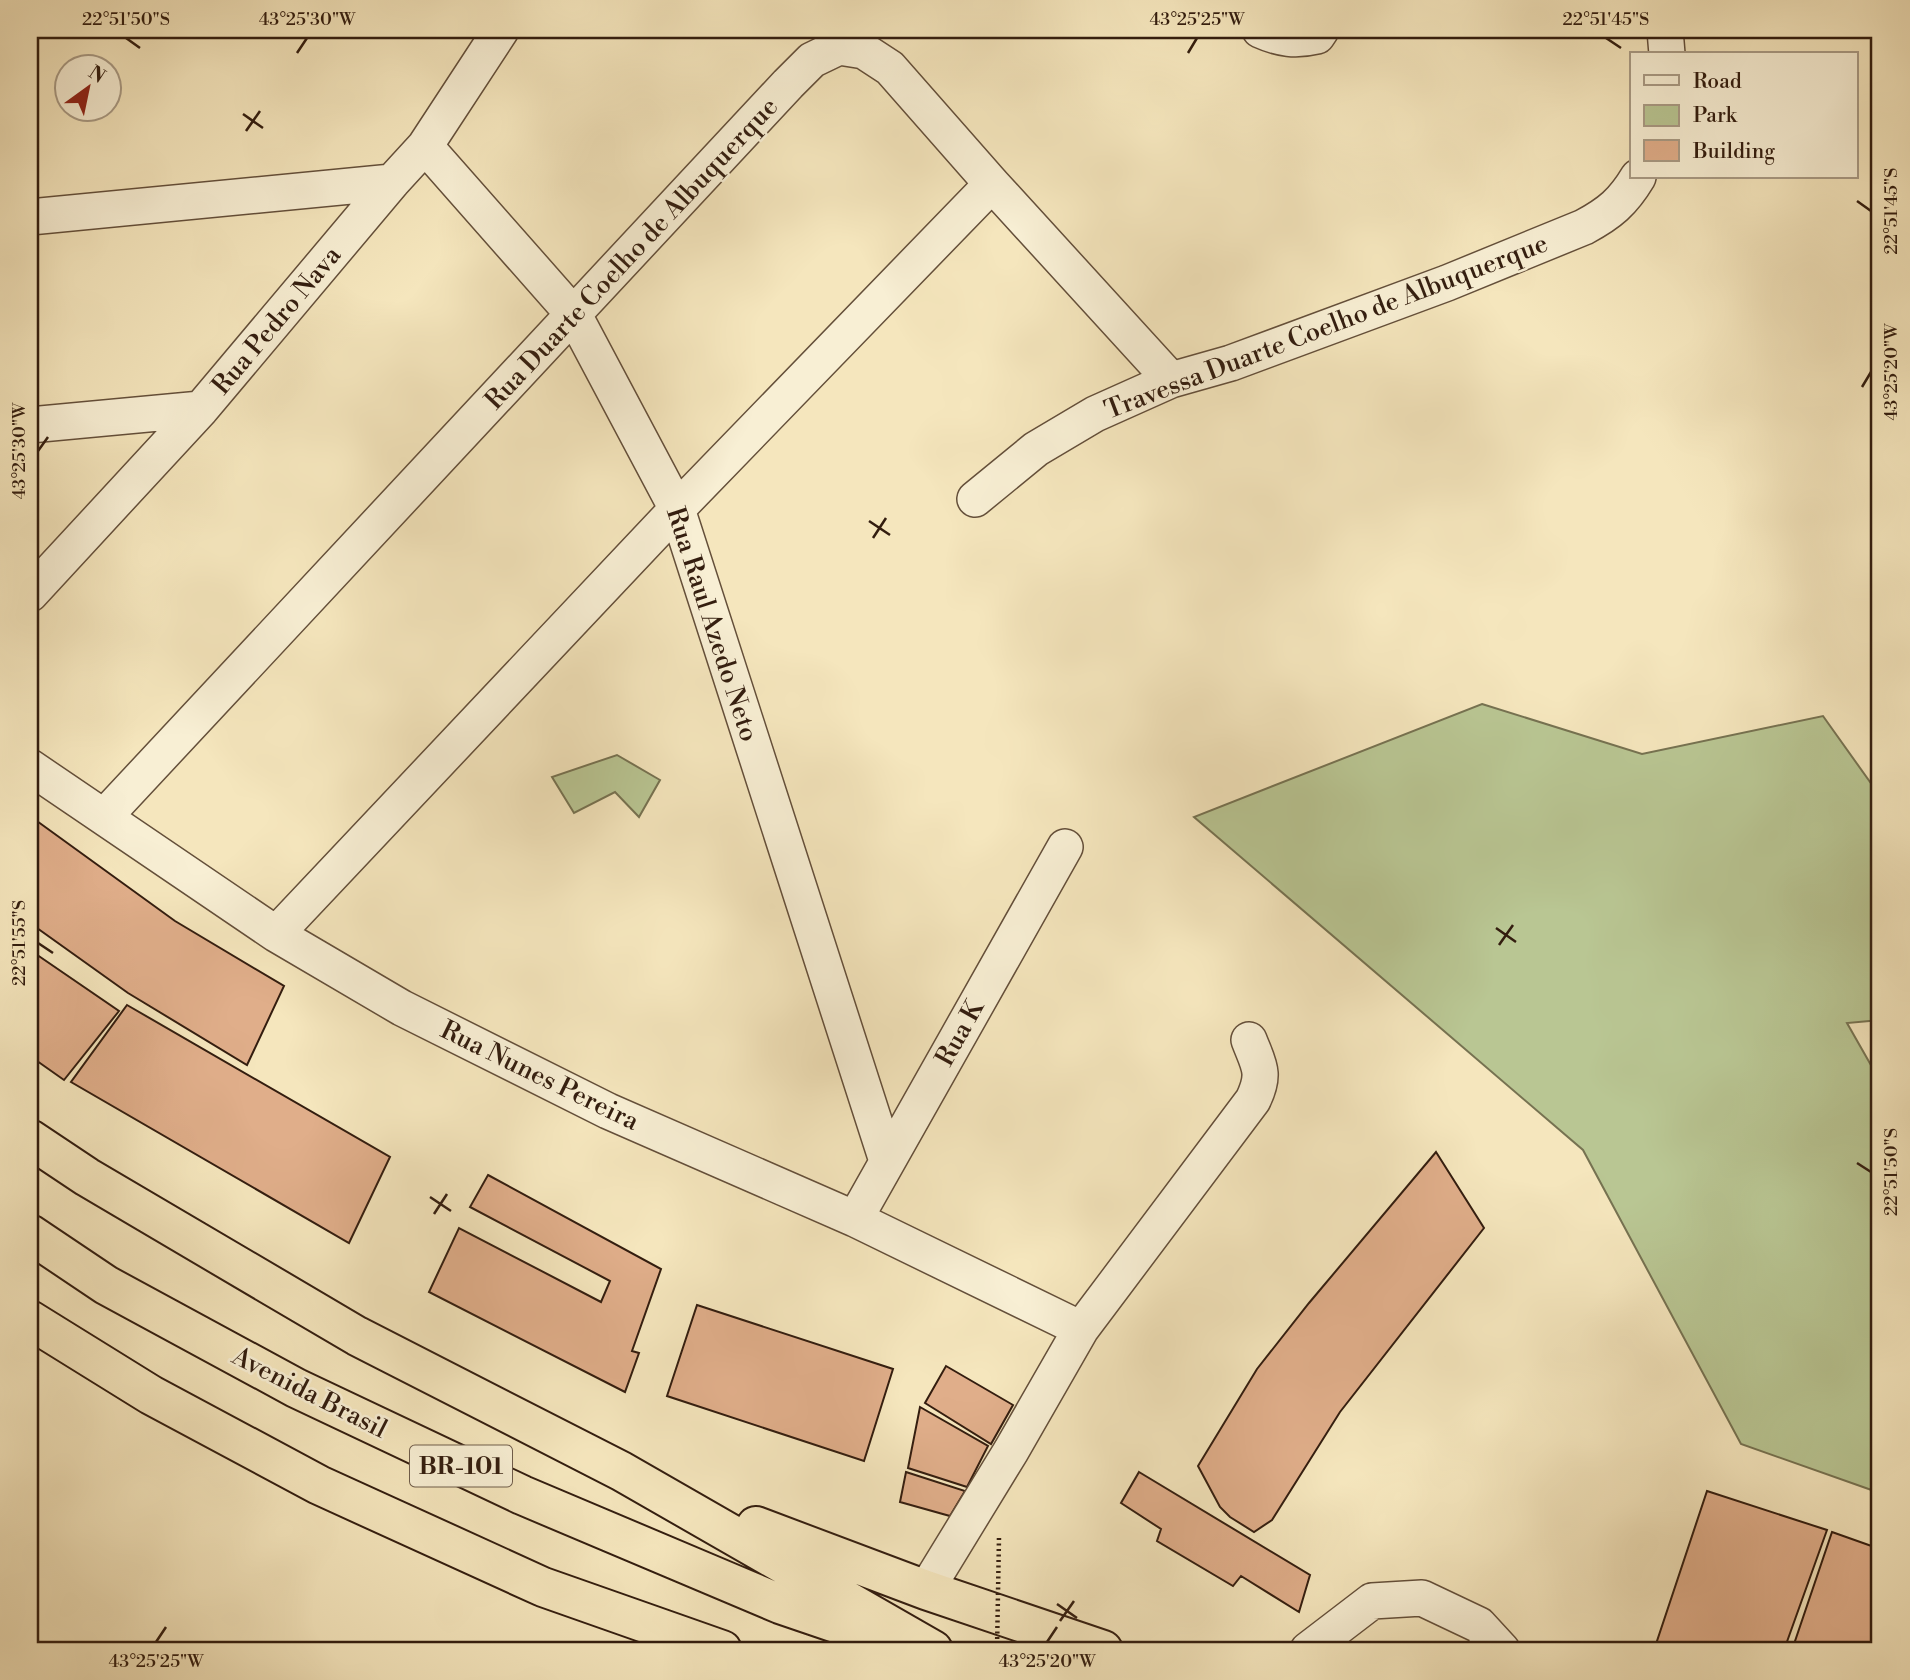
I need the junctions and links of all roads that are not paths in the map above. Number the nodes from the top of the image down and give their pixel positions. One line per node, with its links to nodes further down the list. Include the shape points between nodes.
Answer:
1 (501, 30): 6 (street, Rua Pedro Nava)
2 (1260, 30): 3 (street, via 1280,39 1304,39)
3 (1321, 30)
4 (1665, 30): 5 (street)
5 (1667, 52)
6 (425, 146): 8 (street, Rua Pedro Nava); 11 (street, Rua Raul Azedo Neto)
7 (1637, 178): 12 (street, Travessa Duarte Coelho de Albuquerque, via 1627,196 1584,227 1447,283 1231,363)
8 (393, 182): 10 (street); 13 (street, Rua Pedro Nava)
9 (992, 184): 11 (street, Rua Duarte Coelho de Albuquerque, via 890,68 864,51 839,47 812,60 788,84); 12 (street, Rua Duarte Coelho de Albuquerque); 16 (street)
10 (30, 217)
11 (574, 315): 16 (street, Rua Raul Azedo Neto); 19 (street, Rua Duarte Coelho de Albuquerque)
12 (1171, 380): 15 (street, Travessa Duarte Coelho de Albuquerque, via 1095,414 1036,449)
13 (201, 409): 14 (street); 17 (street, Rua Pedro Nava)
14 (30, 425)
15 (975, 499)
16 (677, 509): 21 (street); 24 (street, Rua Raul Azedo Neto)
17 (30, 594)
18 (30, 767): 19 (street, Rua Nunes Pereira)
19 (104, 817): 21 (street, Rua Nunes Pereira)
20 (1065, 847): 24 (street, Rua K)
21 (276, 934): 25 (street, Rua Nunes Pereira, via 402,1009 608,1111)
22 (1249, 1040): 28 (street, via 1260,1085 1252,1100)
23 (30, 1139): 29 (highway, via 357,1336)
24 (887, 1161): 25 (street, Rua K)
25 (855, 1219): 28 (street, Rua Nunes Pereira)
26 (30, 1234): 32 (highway, Avenida Brasil / BR-101, via 106,1285 296,1388 522,1495 779,1604)
27 (30, 1320): 31 (highway, BR-101, via 151,1395 319,1485 543,1587)
28 (1081, 1329): 30 (street)
29 (621, 1471): 30 (highway); 33 (highway)
30 (926, 1590): 34 (highway)
31 (722, 1650)
32 (916, 1650)
33 (933, 1650)
34 (1103, 1650)
35 (1308, 1650): 36 (street, via 1372,1601 1422,1598 1479,1625)
36 (1502, 1650)

